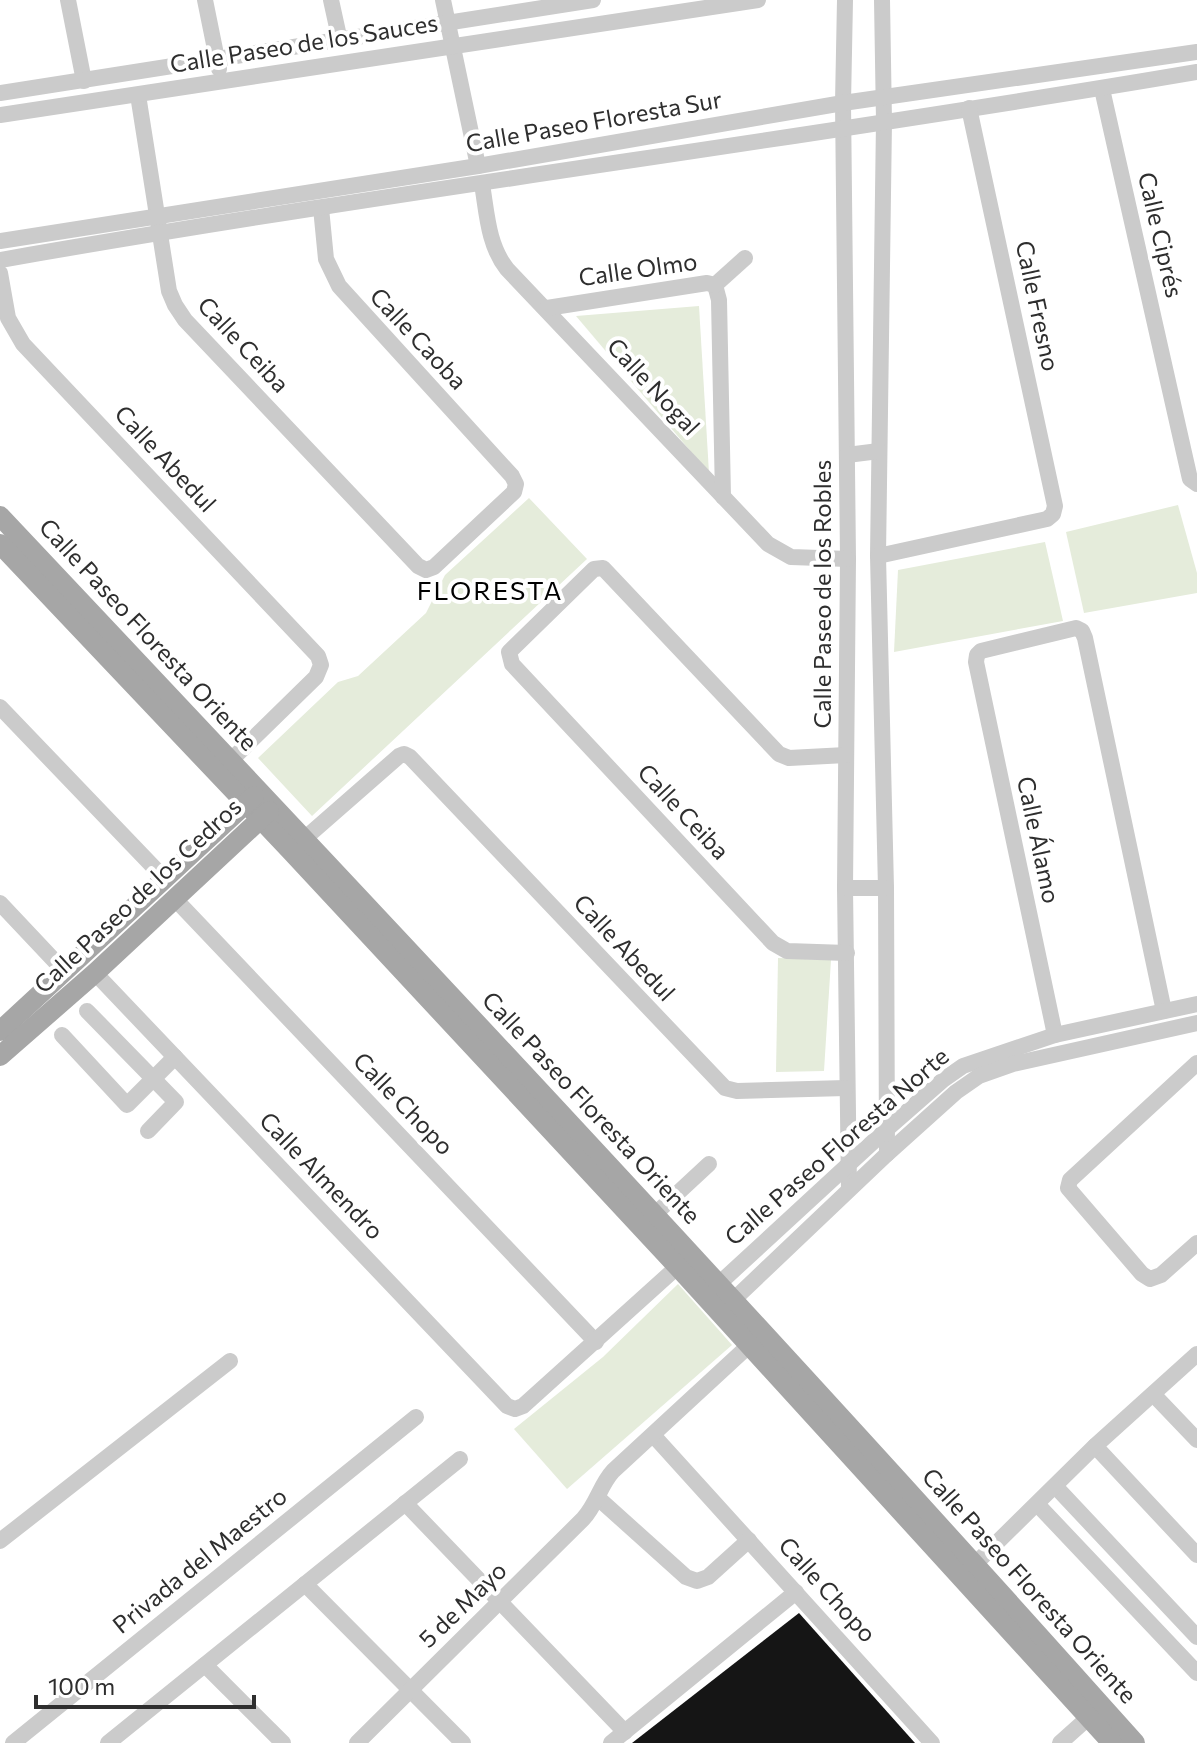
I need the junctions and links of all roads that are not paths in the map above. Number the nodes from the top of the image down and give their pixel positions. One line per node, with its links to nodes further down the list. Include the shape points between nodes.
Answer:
1 (68, 0): 19 (street)
2 (205, 0): 16 (street)
3 (331, 0): 12 (street)
4 (443, 0): 11 (street)
5 (593, 0): 9 (street, Calle Paseo de los Sauces)
6 (758, 0): 10 (street, Calle Paseo de los Sauces)
7 (845, 0): 25 (street, Calle Paseo de los Robles)
8 (882, 0): 24 (street)
9 (559, 2): 11 (street, Calle Paseo de los Sauces)
10 (675, 6): 13 (street, Calle Paseo de los Sauces)
11 (449, 24): 12 (street, Calle Paseo de los Sauces); 13 (street)
12 (340, 41): 16 (street, Calle Paseo de los Sauces)
13 (453, 45): 20 (street, Calle Paseo de los Sauces); 31 (street)
14 (1197, 52): 15 (street, Calle Paseo Floresta Sur)
15 (1165, 57): 18 (street); 24 (street, Calle Paseo Floresta Sur)
16 (217, 59): 19 (street, Calle Paseo de los Sauces); 20 (street)
17 (1197, 72): 18 (street, Calle Paseo Floresta Sur)
18 (1168, 77): 21 (street, Calle Paseo Floresta Sur)
19 (84, 81): 22 (street, Calle Paseo de los Sauces)
20 (221, 81): 23 (street, Calle Paseo de los Sauces)
21 (1102, 89): 26 (street, Calle Paseo Floresta Sur); 46 (street, Calle Ciprés)
22 (0, 93)
23 (138, 95): 27 (street, Calle Paseo de los Sauces); 37 (street, Calle Ceiba)
24 (883, 99): 25 (street, Calle Paseo Floresta Sur); 28 (street)
25 (843, 103): 29 (street, Calle Paseo de los Robles); 30 (street, Calle Paseo Floresta Sur)
26 (969, 108): 28 (street, Calle Paseo Floresta Sur); 49 (street, Calle Fresno, via 1055,506 1047,519)
27 (0, 115)
28 (884, 121): 29 (street, Calle Paseo Floresta Sur); 44 (street)
29 (844, 127): 32 (street, Calle Paseo Floresta Sur); 45 (street, Calle Paseo de los Robles)
30 (551, 154): 31 (street, Calle Paseo Floresta Sur); 32 (street)
31 (478, 166): 33 (street, Calle Paseo Floresta Sur)
32 (554, 173): 34 (street, Calle Paseo Floresta Sur)
33 (405, 177): 35 (street); 37 (street, Calle Paseo Floresta Sur)
34 (482, 184): 35 (street, Calle Paseo Floresta Sur); 43 (street, Calle Nogal, via 497,256)
35 (406, 196): 36 (street, Calle Paseo Floresta Sur)
36 (321, 208): 37 (street, Calle Paseo Floresta Sur); 51 (street, Calle Caoba, via 326,259 339,286 516,484 514,492)
37 (160, 224): 38 (street, Calle Paseo Floresta Sur); 40 (street, Calle Paseo Floresta Sur); 51 (street, Calle Ceiba, via 169,291 185,320)
38 (0, 241)
39 (745, 258): 42 (street)
40 (0, 260)
41 (0, 273): 54 (street, Calle Abedul, via 8,318 23,344 318,656 316,677)
42 (715, 285): 43 (street, Calle Olmo); 47 (street, Calle Olmo)
43 (547, 308): 47 (street, Calle Nogal)
44 (879, 451): 45 (street); 49 (street)
45 (847, 455): 50 (street, Calle Paseo de los Robles)
46 (1195, 484)
47 (723, 497): 50 (street, Calle Nogal, via 780,553 802,559)
48 (2, 530): 54 (main road, Calle Paseo Floresta Oriente)
49 (878, 556): 59 (street)
50 (848, 559): 53 (street, Calle Paseo de los Robles)
51 (426, 570)
52 (0, 707): 57 (street)
53 (846, 755): 58 (street, Calle Paseo de los Robles); 64 (street, Calle Ceiba, via 779,754 600,567 509,652 512,664 773,943 787,951)
54 (224, 767): 55 (main road, Calle Paseo Floresta Oriente)
55 (260, 805): 56 (main road, Calle Paseo Floresta Oriente); 57 (main road, Calle Paseo de los Cedros); 60 (main road, Calle Paseo de los Cedros)
56 (298, 845): 67 (main road, Calle Paseo Floresta Oriente); 79 (street, Calle Abedul, via 404,754 725,1088)
57 (164, 878): 62 (main road, Calle Paseo de los Cedros)
58 (845, 888): 59 (street); 64 (street, Calle Paseo de los Robles)
59 (886, 888): 80 (street)
60 (175, 899): 63 (main road, Calle Paseo de los Cedros); 92 (street, Calle Chopo)
61 (0, 903): 65 (street)
62 (123, 917): 63 (street); 65 (main road, Calle Paseo de los Cedros)
63 (139, 932): 66 (main road, Calle Paseo de los Cedros)
64 (847, 953): 79 (street, Calle Paseo de los Robles)
65 (65, 972): 72 (main road, Calle Paseo de los Cedros)
66 (95, 973): 75 (main road, Calle Paseo de los Cedros); 76 (street, Calle Almendro)
67 (443, 1000): 86 (main road, Calle Paseo Floresta Oriente); 88 (main road, Calle Paseo Floresta Oriente)
68 (1197, 1004): 70 (street, Calle Paseo Floresta Norte)
69 (87, 1011): 78 (street)
70 (1164, 1011): 74 (street, Calle Paseo Floresta Norte); 74 (street, Calle Álamo, via 1082,631 1076,628 977,655)
71 (1197, 1023): 82 (street, Calle Paseo Floresta Norte, via 979,1076)
72 (0, 1031)
73 (62, 1035): 78 (street, via 127,1105)
74 (1055, 1035): 80 (street, Calle Paseo Floresta Norte, via 963,1066)
75 (0, 1056)
76 (175, 1057): 78 (street); 92 (street, Calle Almendro, via 507,1406 523,1406)
77 (1197, 1063): 87 (street, via 1070,1180 1068,1188 1150,1279)
78 (153, 1079): 81 (street, via 176,1102)
79 (846, 1088): 84 (street, Calle Paseo de los Robles)
80 (887, 1129): 82 (street); 84 (street, Calle Paseo Floresta Norte)
81 (148, 1131)
82 (887, 1154): 85 (street, Calle Paseo Floresta Norte)
83 (709, 1164): 86 (street)
84 (850, 1164): 85 (street, Calle Paseo de los Robles); 89 (street, Calle Paseo Floresta Norte)
85 (849, 1189): 90 (street, Calle Paseo Floresta Norte)
86 (654, 1215): 88 (main road, Calle Paseo Floresta Oriente)
87 (1197, 1243)
88 (684, 1261): 89 (main road, Calle Paseo Floresta Oriente); 92 (street)
89 (712, 1291): 90 (main road, Calle Paseo Floresta Oriente)
90 (726, 1308): 91 (main road, Calle Paseo Floresta Oriente)
91 (756, 1339): 97 (street, 5 de Mayo); 108 (main road, Calle Paseo Floresta Oriente)
92 (596, 1342)
93 (1197, 1354): 95 (street)
94 (230, 1361): 106 (street)
95 (1153, 1394): 98 (street); 99 (street)
96 (416, 1417): 118 (street, Privada del Maestro)
97 (653, 1435): 102 (street, 5 de Mayo, via 607,1478); 105 (street, Calle Chopo)
98 (1197, 1440)
99 (1095, 1446): 101 (street); 107 (street)
100 (460, 1459): 103 (street)
101 (1055, 1486): 104 (street); 112 (street)
102 (598, 1498): 105 (street, via 686,1577 697,1581); 111 (street, 5 de Mayo)
103 (405, 1503): 109 (street); 111 (street)
104 (1037, 1504): 108 (street); 114 (street)
105 (749, 1540): 110 (street, Calle Chopo)
106 (0, 1541)
107 (1197, 1555)
108 (968, 1571): 116 (main road, Calle Paseo Floresta Oriente)
109 (305, 1584): 113 (street); 115 (street)
110 (796, 1592): 117 (street); 123 (street, Calle Chopo)
111 (500, 1603): 115 (street, 5 de Mayo); 117 (street)
112 (1197, 1637)
113 (205, 1665): 119 (street); 120 (street)
114 (1197, 1673)
115 (410, 1690): 121 (street, 5 de Mayo); 122 (street)
116 (1096, 1711): 124 (street); 125 (main road, Calle Paseo Floresta Oriente); 126 (main road, Calle Paseo Floresta Oriente)
117 (618, 1738)
118 (13, 1743)
119 (109, 1743)
120 (283, 1743)
121 (357, 1743)
122 (463, 1743)
123 (932, 1743)
124 (1060, 1743)
125 (1112, 1743)
126 (1135, 1743)

